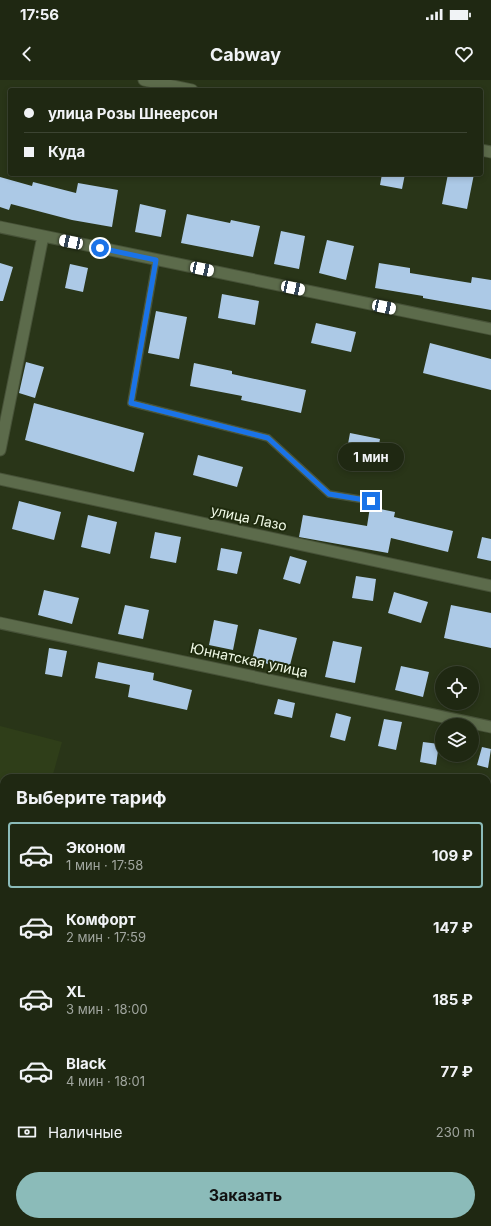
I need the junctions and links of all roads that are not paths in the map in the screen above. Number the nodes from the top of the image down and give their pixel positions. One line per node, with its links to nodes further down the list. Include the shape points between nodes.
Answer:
1 (144, 80): 2 (street)
2 (182, 88)
3 (0, 227): 4 (street)
4 (43, 236): 5 (street); 7 (street)
5 (156, 260): 6 (street); 9 (lane, via 131,403 268,438 329,494)
6 (491, 329)
7 (0, 450)
8 (0, 479): 10 (street, улица Лазо)
9 (371, 501)
10 (491, 586)
11 (0, 623): 12 (street, Юннатская улица)
12 (491, 727)

